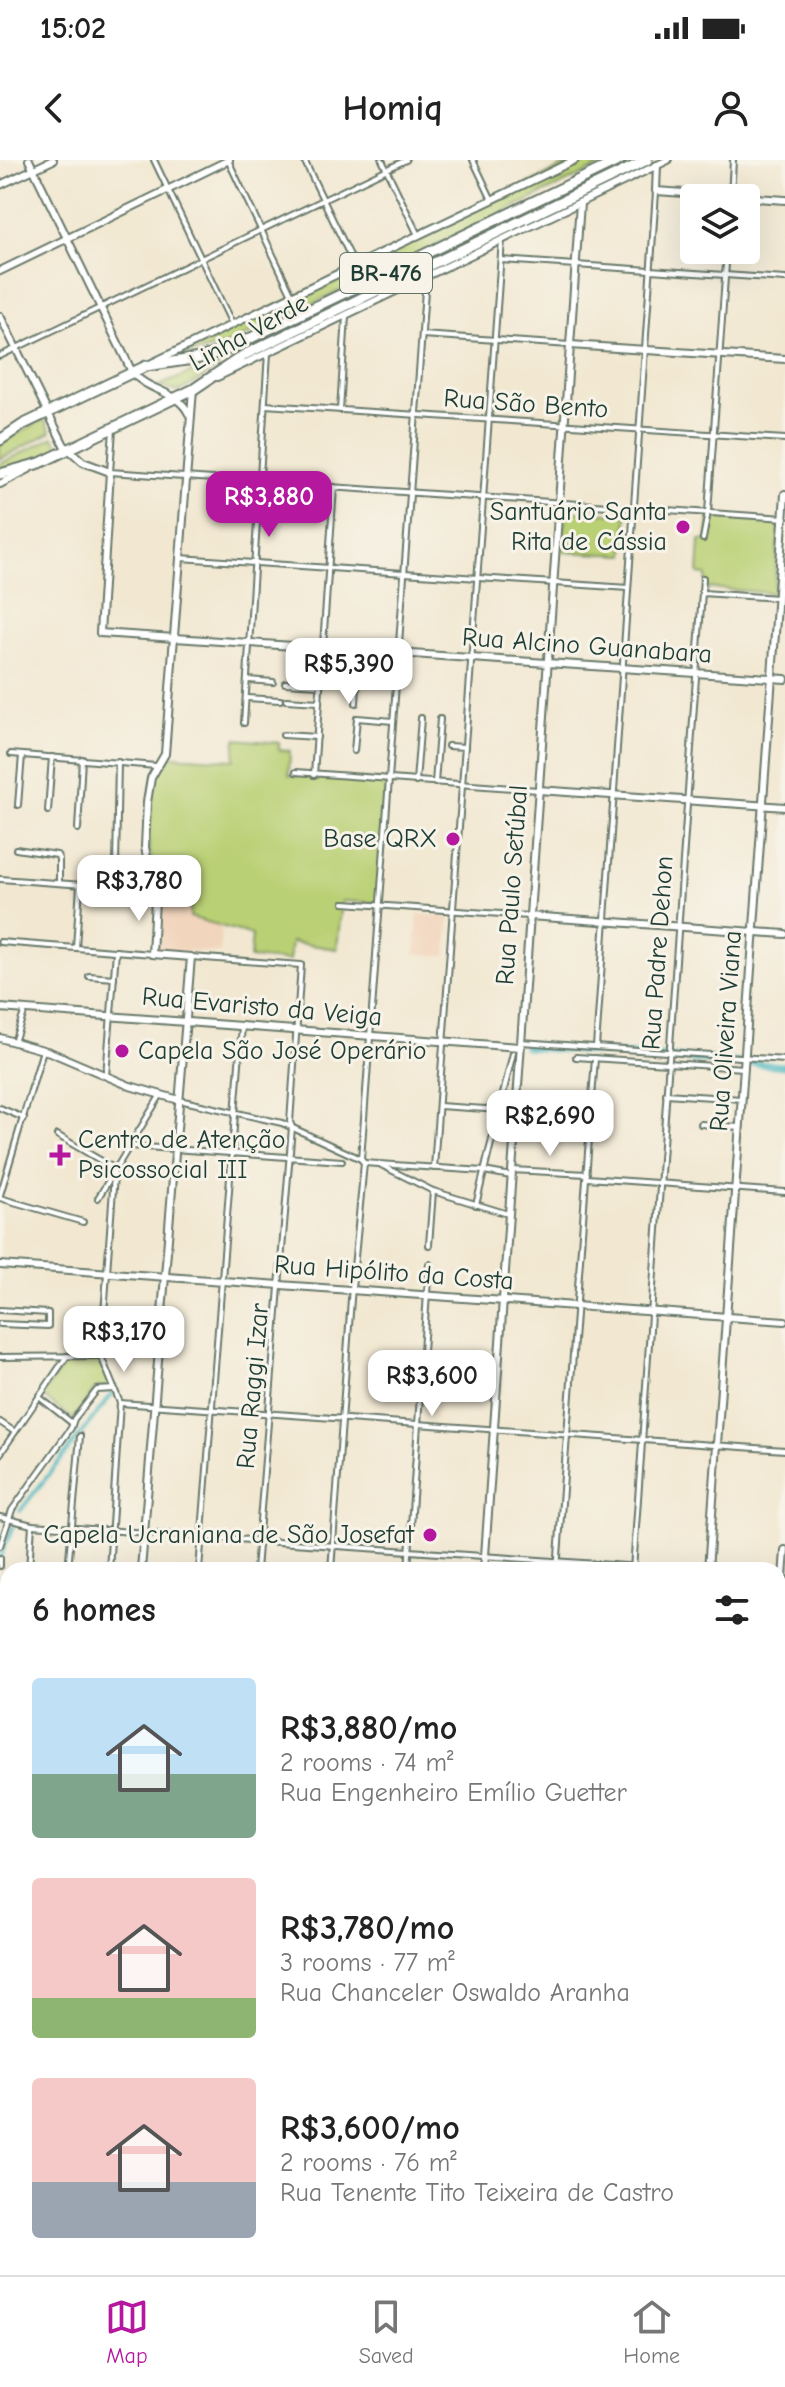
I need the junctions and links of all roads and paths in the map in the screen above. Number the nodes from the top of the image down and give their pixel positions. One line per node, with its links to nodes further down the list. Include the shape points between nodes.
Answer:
1 (29, 160): 16 (main road)
2 (53, 160): 16 (main road)
3 (154, 160): 20 (street)
4 (228, 160): 20 (main road); 28 (street)
5 (304, 160): 24 (street)
6 (382, 160): 17 (street)
7 (406, 160): 17 (street)
8 (473, 160): 25 (street)
9 (575, 160): 14 (main road)
10 (620, 160): 56 (highway, Linha Verde / BR-476, via 228,349)
11 (647, 160): 58 (highway, Linha Verde / BR-476, via 244,355)
12 (668, 160): 15 (main road)
13 (733, 160): 18 (street)
14 (563, 162): 25 (main road)
15 (657, 165): 21 (main road); 27 (main road)
16 (34, 169): 19 (main road); 30 (main road)
17 (386, 170): 24 (street); 29 (street)
18 (731, 184)
19 (0, 185)
20 (168, 190): 30 (main road); 32 (street)
21 (656, 191): 22 (main road); 37 (street)
22 (680, 193)
23 (760, 199): 26 (main road)
24 (323, 200): 28 (street); 36 (street)
25 (492, 200): 29 (main road)
26 (785, 200)
27 (580, 203): 31 (main road); 35 (main road, Rua Paulo Setúbal)
28 (261, 230): 32 (street); 42 (street)
29 (418, 235): 36 (main road)
30 (67, 238): 38 (main road); 43 (main road)
31 (502, 240): 33 (street); 40 (main road)
32 (201, 259): 43 (street); 46 (street)
33 (501, 260): 35 (street); 48 (street)
34 (726, 264): 39 (street)
35 (576, 265): 37 (street); 49 (main road, Rua Paulo Setúbal)
36 (355, 266): 42 (main road)
37 (650, 270): 39 (street); 51 (street)
38 (0, 271)
39 (725, 275): 41 (street); 53 (street)
40 (426, 277): 44 (main road); 47 (street)
41 (785, 279)
42 (293, 295): 46 (main road)
43 (101, 307): 50 (street); 57 (main road)
44 (346, 315): 52 (main road); 61 (street)
45 (0, 316): 50 (main road)
46 (232, 324): 56 (main road)
47 (422, 335): 48 (street); 63 (street)
48 (495, 340): 49 (street); 65 (street)
49 (570, 345): 51 (main road); 66 (main road, Rua Paulo Setúbal)
50 (16, 348): 54 (street); 62 (main road)
51 (645, 350): 53 (main road); 68 (street)
52 (268, 353): 58 (main road); 60 (street)
53 (719, 355): 55 (main road); 69 (street)
54 (0, 356)
55 (785, 359)
56 (146, 366): 57 (highway, Linha Verde / BR-476)
57 (132, 372): 59 (main road, via 149,387); 62 (highway, Linha Verde / BR-476)
58 (194, 389): 59 (highway, Linha Verde / BR-476); 64 (main road)
59 (174, 396): 64 (main road); 67 (highway, Linha Verde / BR-476)
60 (265, 405): 61 (street, Rua São Bento); 77 (street)
61 (340, 410): 63 (street, Rua São Bento)
62 (47, 413): 70 (highway, Linha Verde / BR-476); 72 (main road)
63 (416, 415): 65 (street, Rua São Bento); 80 (street)
64 (190, 419): 76 (main road)
65 (489, 420): 66 (street, Rua São Bento); 82 (street)
66 (564, 425): 68 (street, Rua São Bento); 83 (main road, Rua Paulo Setúbal)
67 (113, 426): 72 (highway, Linha Verde / BR-476); 74 (street)
68 (639, 430): 69 (street, Rua São Bento); 84 (street)
69 (713, 434): 71 (street, Rua São Bento); 85 (street)
70 (0, 438)
71 (785, 439)
72 (67, 449): 73 (highway, Linha Verde / BR-476); 74 (main road)
73 (40, 463): 75 (highway, Linha Verde / BR-476); 78 (main road)
74 (110, 472): 76 (street); 98 (main road, Rua Alcino Guanabara, via 100,633)
75 (0, 474)
76 (186, 477): 77 (street); 88 (main road)
77 (259, 482): 79 (street); 89 (street)
78 (0, 484)
79 (334, 487): 80 (street); 90 (street)
80 (410, 492): 82 (street); 91 (street)
81 (785, 494): 86 (main road, Rua Oliveira Viana)
82 (484, 497): 83 (street); 92 (street)
83 (559, 502): 84 (street); 94 (main road, Rua Paulo Setúbal)
84 (634, 507): 85 (street); 95 (street)
85 (708, 512): 86 (street); 87 (street)
86 (784, 518): 97 (main road, Rua Oliveira Viana)
87 (703, 539)
88 (180, 558): 89 (street); 98 (main road)
89 (254, 563): 90 (street); 99 (street)
90 (329, 568): 91 (street); 100 (street)
91 (404, 573): 92 (street); 102 (street)
92 (478, 578): 94 (street); 103 (street)
93 (703, 578): 96 (street, Rua Padre Dehon)
94 (553, 583): 95 (street); 104 (main road, Rua Paulo Setúbal)
95 (628, 588): 105 (street)
96 (702, 593): 97 (street); 106 (street, Rua Padre Dehon)
97 (781, 598): 107 (main road, Rua Oliveira Viana)
98 (174, 638): 99 (main road, Rua Alcino Guanabara); 130 (main road, via 165,754)
99 (250, 643): 100 (main road, Rua Alcino Guanabara); 109 (street)
100 (323, 648): 101 (main road, Rua Alcino Guanabara); 112 (street)
101 (359, 651): 102 (main road, Rua Alcino Guanabara); 115 (street)
102 (398, 653): 103 (main road, Rua Alcino Guanabara); 118 (street)
103 (472, 658): 104 (main road, Rua Alcino Guanabara); 123 (street)
104 (547, 663): 105 (main road, Rua Alcino Guanabara); 137 (main road, Rua Paulo Setúbal)
105 (622, 668): 106 (main road, Rua Alcino Guanabara); 138 (street)
106 (696, 673): 107 (main road, Rua Alcino Guanabara); 139 (street, Rua Padre Dehon)
107 (772, 678): 108 (main road, Rua Alcino Guanabara); 141 (main road, Rua Oliveira Viana)
108 (785, 679)
109 (248, 680): 110 (street); 113 (street)
110 (273, 682)
111 (285, 683): 112 (street)
112 (320, 685): 114 (street)
113 (246, 698): 114 (street); 119 (street)
114 (319, 702): 121 (street)
115 (356, 703)
116 (421, 718): 134 (street)
117 (440, 719): 135 (street)
118 (393, 721): 124 (street, via 357,718); 133 (street)
119 (244, 723)
120 (283, 735): 121 (street)
121 (317, 737): 132 (street)
122 (448, 746): 123 (street)
123 (465, 747): 136 (street)
124 (354, 751)
125 (11, 754): 126 (street)
126 (22, 755): 127 (street); 140 (street)
127 (52, 757): 128 (street); 143 (street)
128 (82, 759): 129 (street); 144 (street)
129 (118, 762): 130 (street); 146 (street, via 116,866)
130 (159, 767): 146 (main road, via 147,802)
131 (296, 772): 132 (street)
132 (314, 775): 133 (street)
133 (389, 780): 134 (street); 152 (street)
134 (416, 782): 135 (street)
135 (435, 783): 136 (street)
136 (462, 785): 137 (street); 153 (street)
137 (538, 790): 138 (main road); 154 (main road, Rua Paulo Setúbal)
138 (614, 795): 139 (main road); 155 (street)
139 (687, 800): 141 (main road); 156 (street, Rua Padre Dehon)
140 (18, 805)
141 (763, 805): 142 (main road); 157 (main road, Rua Oliveira Viana)
142 (785, 807)
143 (48, 811)
144 (78, 829)
145 (16, 849): 148 (street, via 57,855)
146 (151, 878): 150 (main road)
147 (0, 879): 148 (street)
148 (59, 883): 149 (street)
149 (80, 885): 150 (street); 160 (street)
150 (153, 890): 162 (main road)
151 (344, 903): 152 (street)
152 (380, 906): 153 (street); 172 (street)
153 (453, 911): 154 (street); 174 (street)
154 (529, 916): 155 (main road); 176 (main road, Rua Paulo Setúbal)
155 (605, 922): 156 (main road); 177 (street)
156 (678, 927): 157 (main road); 179 (street, Rua Padre Dehon)
157 (754, 932): 158 (main road); 183 (main road, Rua Oliveira Viana)
158 (785, 934)
159 (0, 942): 160 (street)
160 (76, 948): 161 (street)
161 (116, 951): 162 (street); 165 (street)
162 (152, 954): 163 (main road)
163 (191, 957): 169 (main road); 171 (street, Rua Raggi Izar, via 301,965)
164 (89, 976): 165 (street)
165 (114, 978): 168 (street)
166 (0, 1008): 167 (main road, Rua Evaristo da Veiga)
167 (26, 1009): 168 (main road, Rua Evaristo da Veiga); 175 (street)
168 (112, 1015): 169 (main road, Rua Evaristo da Veiga); 187 (street)
169 (185, 1021): 170 (main road, Rua Evaristo da Veiga); 191 (main road)
170 (242, 1025): 171 (main road, Rua Evaristo da Veiga); 195 (street)
171 (296, 1030): 172 (main road, Rua Evaristo da Veiga); 199 (street, Rua Raggi Izar)
172 (370, 1036): 174 (main road, Rua Evaristo da Veiga); 207 (street)
173 (0, 1038): 175 (main road)
174 (444, 1041): 176 (main road, Rua Evaristo da Veiga); 192 (street)
175 (14, 1042): 178 (main road)
176 (521, 1044): 177 (street, Rua Evaristo da Veiga); 196 (main road, Rua Paulo Setúbal)
177 (596, 1047): 179 (street, Rua Evaristo da Veiga)
178 (43, 1050): 187 (main road); 197 (street)
179 (669, 1052): 183 (street, Rua Evaristo da Veiga); 185 (street, Rua Padre Dehon)
180 (513, 1053): 194 (street)
181 (576, 1057): 182 (street)
182 (595, 1058): 185 (street); 213 (street)
183 (745, 1058): 184 (street, Rua Evaristo da Veiga); 186 (main road, Rua Oliveira Viana)
184 (785, 1060)
185 (669, 1063): 186 (street); 188 (street, Rua Padre Dehon)
186 (744, 1068): 190 (main road, Rua Oliveira Viana)
187 (106, 1076): 189 (main road)
188 (666, 1094): 190 (street); 214 (street, Rua Padre Dehon)
189 (160, 1096): 191 (main road); 202 (street)
190 (742, 1099): 200 (main road, Rua Oliveira Viana)
191 (179, 1100): 195 (street); 203 (main road)
192 (439, 1106): 194 (street); 209 (street)
193 (0, 1108): 197 (street)
194 (500, 1110): 196 (street); 210 (street)
195 (235, 1111): 199 (street); 204 (street)
196 (516, 1111): 212 (main road, Rua Paulo Setúbal)
197 (24, 1118): 218 (street)
198 (701, 1124): 200 (street)
199 (292, 1127): 205 (street, Rua Raggi Izar); 207 (street)
200 (740, 1127): 215 (main road, Rua Oliveira Viana)
201 (57, 1135): 211 (street)
202 (131, 1146): 203 (street); 211 (street)
203 (175, 1149): 204 (street); 227 (main road)
204 (232, 1153): 205 (street); 228 (street)
205 (289, 1158): 206 (street); 229 (street, Rua Raggi Izar)
206 (342, 1161)
207 (363, 1161): 208 (street); 230 (street)
208 (379, 1164): 209 (street); 216 (street)
209 (434, 1168): 210 (street)
210 (484, 1171): 212 (street); 220 (street)
211 (115, 1172): 219 (street); 226 (street)
212 (511, 1173): 213 (street); 221 (main road, Rua Paulo Setúbal)
213 (587, 1176): 214 (street); 233 (street)
214 (660, 1183): 215 (street); 235 (street, Rua Padre Dehon)
215 (735, 1188): 217 (street); 236 (main road, Rua Oliveira Viana)
216 (433, 1191): 220 (street); 223 (street)
217 (785, 1192)
218 (0, 1197): 222 (street)
219 (98, 1198)
220 (476, 1205): 221 (street)
221 (508, 1214): 232 (main road, Rua Paulo Setúbal)
222 (83, 1222)
223 (429, 1245)
224 (429, 1264): 231 (street)
225 (0, 1265): 226 (main road, Rua Hipólito da Costa)
226 (106, 1273): 227 (main road, Rua Hipólito da Costa); 240 (street)
227 (164, 1277): 228 (main road, Rua Hipólito da Costa); 245 (main road)
228 (222, 1281): 229 (main road, Rua Hipólito da Costa); 246 (street)
229 (279, 1285): 230 (main road, Rua Hipólito da Costa); 247 (street, Rua Raggi Izar)
230 (353, 1290): 231 (main road, Rua Hipólito da Costa); 248 (street)
231 (427, 1296): 232 (main road, Rua Hipólito da Costa); 251 (street)
232 (503, 1301): 233 (main road, Rua Hipólito da Costa); 252 (main road, Rua Paulo Setúbal)
233 (576, 1306): 235 (main road, Rua Hipólito da Costa); 254 (street)
234 (0, 1310): 238 (street, via 48,1313 48,1326)
235 (651, 1311): 236 (main road, Rua Hipólito da Costa); 256 (street, Rua Padre Dehon)
236 (726, 1317): 237 (main road, Rua Hipólito da Costa); 257 (main road, Rua Oliveira Viana)
237 (785, 1321)
238 (0, 1324)
239 (67, 1356): 240 (street); 241 (street); 243 (street)
240 (101, 1356): 242 (street)
241 (0, 1357)
242 (115, 1389): 244 (street); 250 (street, via 97,1390)
243 (39, 1397): 250 (street); 253 (street)
244 (120, 1403): 245 (street); 264 (street)
245 (154, 1406): 246 (street); 265 (main road)
246 (212, 1410): 247 (street); 266 (street)
247 (269, 1414): 248 (street); 267 (street, Rua Raggi Izar)
248 (342, 1419): 251 (street); 268 (street)
249 (0, 1422): 253 (street)
250 (72, 1423): 261 (street)
251 (418, 1424): 252 (street); 271 (street)
252 (494, 1429): 254 (street); 272 (main road, Rua Paulo Setúbal)
253 (15, 1432): 259 (street)
254 (567, 1435): 256 (street); 274 (street)
255 (80, 1436): 263 (street)
256 (642, 1440): 257 (street); 285 (street, Rua Padre Dehon)
257 (717, 1445): 258 (street); 286 (main road, Rua Oliveira Viana)
258 (785, 1450)
259 (0, 1454)
260 (0, 1517): 261 (street)
261 (9, 1520): 262 (street); 269 (street)
262 (32, 1525): 263 (street); 275 (street)
263 (71, 1527): 264 (street); 276 (street)
264 (111, 1530): 265 (street); 277 (street)
265 (144, 1532): 266 (street); 278 (main road)
266 (201, 1536): 267 (street); 279 (street)
267 (259, 1540): 268 (street); 280 (street, Rua Raggi Izar)
268 (333, 1545): 271 (street); 281 (street)
269 (0, 1546)
270 (785, 1550): 287 (main road)
271 (409, 1551): 272 (street); 282 (street)
272 (485, 1556): 274 (street); 283 (main road, Rua Paulo Setúbal)
273 (0, 1558): 288 (street)
274 (558, 1561): 284 (street)
275 (30, 1562)
276 (69, 1562)
277 (109, 1562)
278 (142, 1562)
279 (199, 1562)
280 (257, 1562)
281 (332, 1562)
282 (408, 1562)
283 (485, 1562)
284 (569, 1562)
285 (633, 1562)
286 (709, 1562)
287 (784, 1562)
288 (0, 1566)

